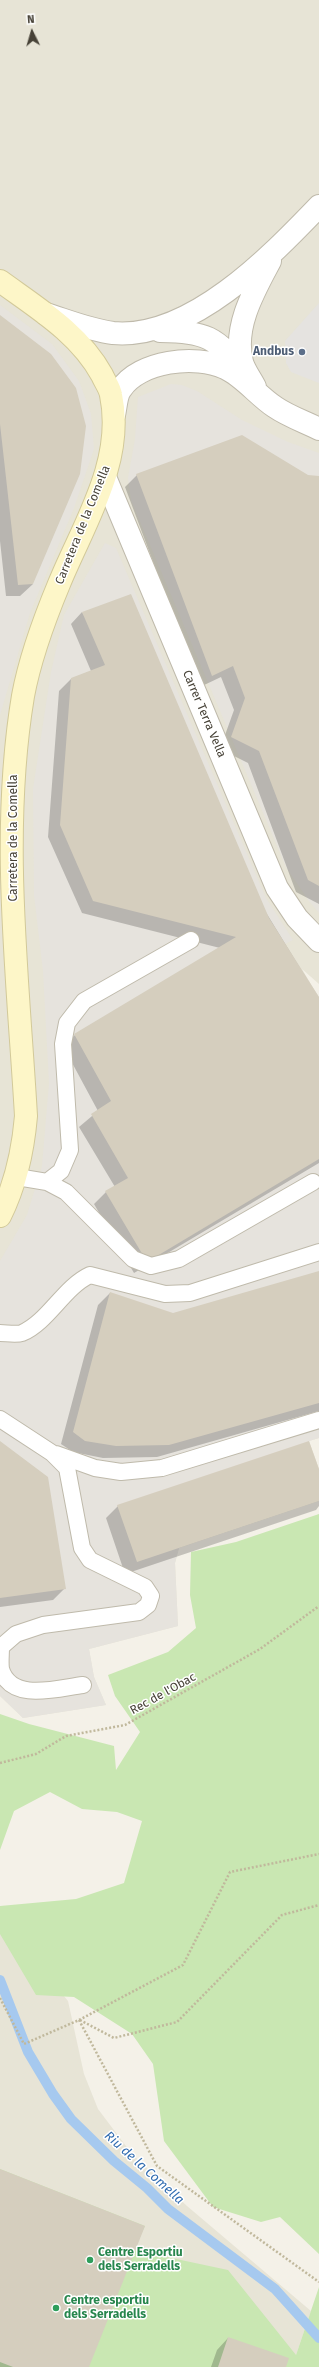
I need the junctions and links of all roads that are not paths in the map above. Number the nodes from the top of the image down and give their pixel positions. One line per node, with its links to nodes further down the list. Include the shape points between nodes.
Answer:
1 (319, 206): 2 (street)
2 (275, 252): 5 (street, via 211,302 181,319); 6 (street, via 244,315 240,335 242,363)
3 (0, 281): 4 (main road, Carretera de la Comella)
4 (44, 313): 5 (street, via 85,327 114,333); 7 (main road, Carretera de la Comella, via 58,322 97,366 111,392)
5 (148, 330): 6 (street, via 193,331 209,337 227,350)
6 (260, 395): 7 (street, via 225,368 183,360 131,376 120,390); 8 (street, via 276,408)
7 (114, 415): 9 (main road, Carretera de la Comella, via 112,446)
8 (319, 429)
9 (105, 476): 10 (main road, Carretera de la Comella, via 38,639 23,694 11,811); 12 (street, Carrer Terra Vella, via 277,888 297,918)
10 (8, 940): 13 (main road, Carretera de la Comella, via 26,1116 24,1146)
11 (191, 940): 14 (lane, via 84,1001 67,1023 63,1044 70,1150 61,1171)
12 (319, 941)
13 (17, 1177): 14 (lane); 16 (main road, Carretera de la Comella)
14 (47, 1182): 15 (lane, via 66,1192 133,1259 151,1266 179,1259)
15 (313, 1182)
16 (0, 1216)
17 (319, 1252): 18 (lane, via 190,1293 165,1294 90,1275 80,1280 42,1318 21,1333)
18 (0, 1333)
19 (0, 1419): 21 (lane)
20 (319, 1420): 21 (lane, via 162,1468 121,1472 95,1468)
21 (52, 1453): 22 (lane, via 67,1468 82,1548 90,1560 145,1587 150,1596 148,1605 139,1612 43,1625 16,1634 1,1647 0,1668 7,1680 20,1689 36,1691)
22 (83, 1685)

